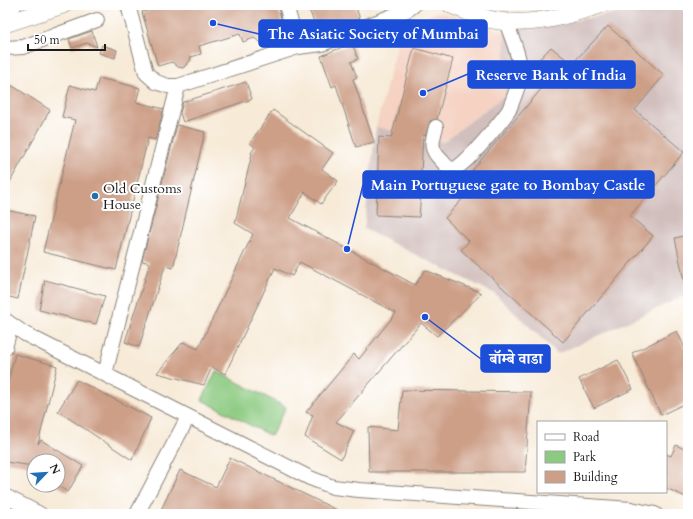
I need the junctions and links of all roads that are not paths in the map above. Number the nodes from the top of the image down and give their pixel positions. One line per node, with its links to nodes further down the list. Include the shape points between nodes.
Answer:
1 (13, 5): 8 (main road)
2 (63, 5): 11 (main road)
3 (128, 5): 14 (lane, via 146,73 156,82)
4 (286, 5): 12 (lane)
5 (414, 5): 12 (lane, via 322,44)
6 (451, 5): 10 (main road, via 486,18)
7 (600, 5): 10 (main road, via 563,16 524,23)
8 (5, 8)
9 (97, 20): 13 (lane, via 23,47)
10 (506, 22): 15 (lane, via 516,49 521,76 509,109 479,147 460,167 454,169 434,153 432,145)
11 (5, 24)
12 (298, 46): 14 (lane)
13 (5, 48)
14 (178, 86): 18 (lane)
15 (436, 126)
16 (8, 323): 17 (lane); 18 (lane)
17 (5, 348)
18 (105, 374): 19 (lane)
19 (188, 417): 21 (lane, via 333,487); 23 (lane)
20 (5, 496): 22 (lane)
21 (576, 505): 24 (lane); 25 (lane, via 630,509)
22 (40, 514)
23 (137, 514)
24 (560, 514)
25 (655, 514)

